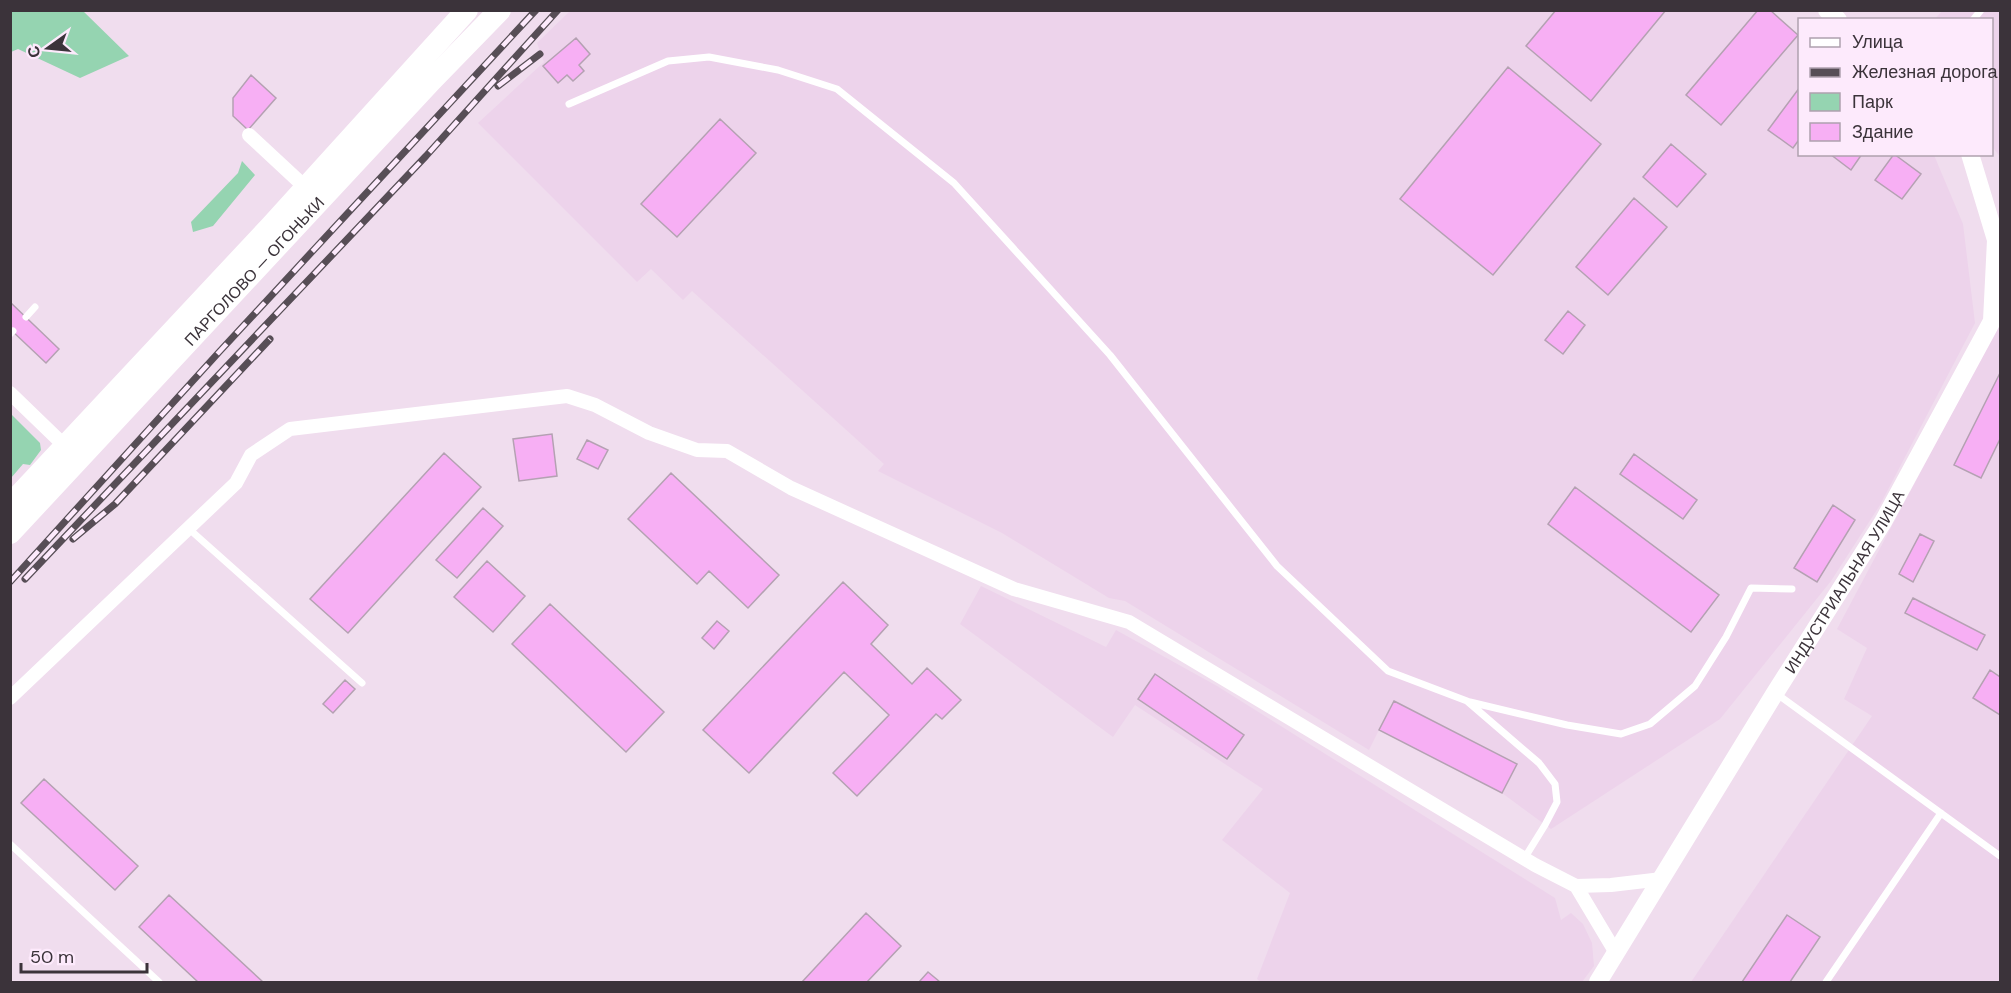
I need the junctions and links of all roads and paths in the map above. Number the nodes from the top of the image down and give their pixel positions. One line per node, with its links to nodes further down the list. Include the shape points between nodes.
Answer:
1 (467, 10): 6 (main road, ПАРГОЛОВО — ОГОНЬКИ)
2 (500, 10): 11 (main road, ПАРГОЛОВО — ОГОНЬКИ)
3 (569, 104): 19 (lane, via 668,61 709,57 778,70 837,89 954,183 1110,355 1277,566 1388,671)
4 (249, 135): 6 (street)
5 (1971, 156): 7 (street, ИНДУСТРИАЛЬНАЯ УЛИЦА, via 1996,240)
6 (305, 187): 11 (main road, ПАРГОЛОВО — ОГОНЬКИ)
7 (1998, 274): 17 (street, ИНДУСТРИАЛЬНАЯ УЛИЦА, via 1992,321 1883,522)
8 (35, 306): 9 (lane)
9 (26, 317)
10 (10, 393): 11 (street)
11 (72, 453): 12 (main road, ПАРГОЛОВО — ОГОНЬКИ); 14 (main road, ПАРГОЛОВО — ОГОНЬКИ)
12 (10, 505)
13 (188, 528): 16 (lane); 18 (street); 23 (street, via 236,483 251,455 290,429 567,396 697,450 726,451 791,488 1014,589 1129,622)
14 (10, 533)
15 (1792, 590): 19 (lane, via 1750,588 1726,637 1695,686 1650,724 1621,734)
16 (362, 683)
17 (1774, 693): 20 (lane); 24 (street, ИНДУСТРИАЛЬНАЯ УЛИЦА)
18 (10, 698)
19 (1467, 701): 23 (lane, via 1539,764 1555,784 1557,802)
20 (1941, 813): 22 (lane); 29 (lane)
21 (10, 844): 27 (lane)
22 (2001, 856)
23 (1524, 859): 25 (street)
24 (1662, 879): 25 (street); 26 (street, ИНДУСТРИАЛЬНАЯ УЛИЦА)
25 (1576, 886): 26 (street)
26 (1616, 953): 28 (street, ИНДУСТРИАЛЬНАЯ УЛИЦА)
27 (159, 982)
28 (1598, 982)
29 (1826, 982)

